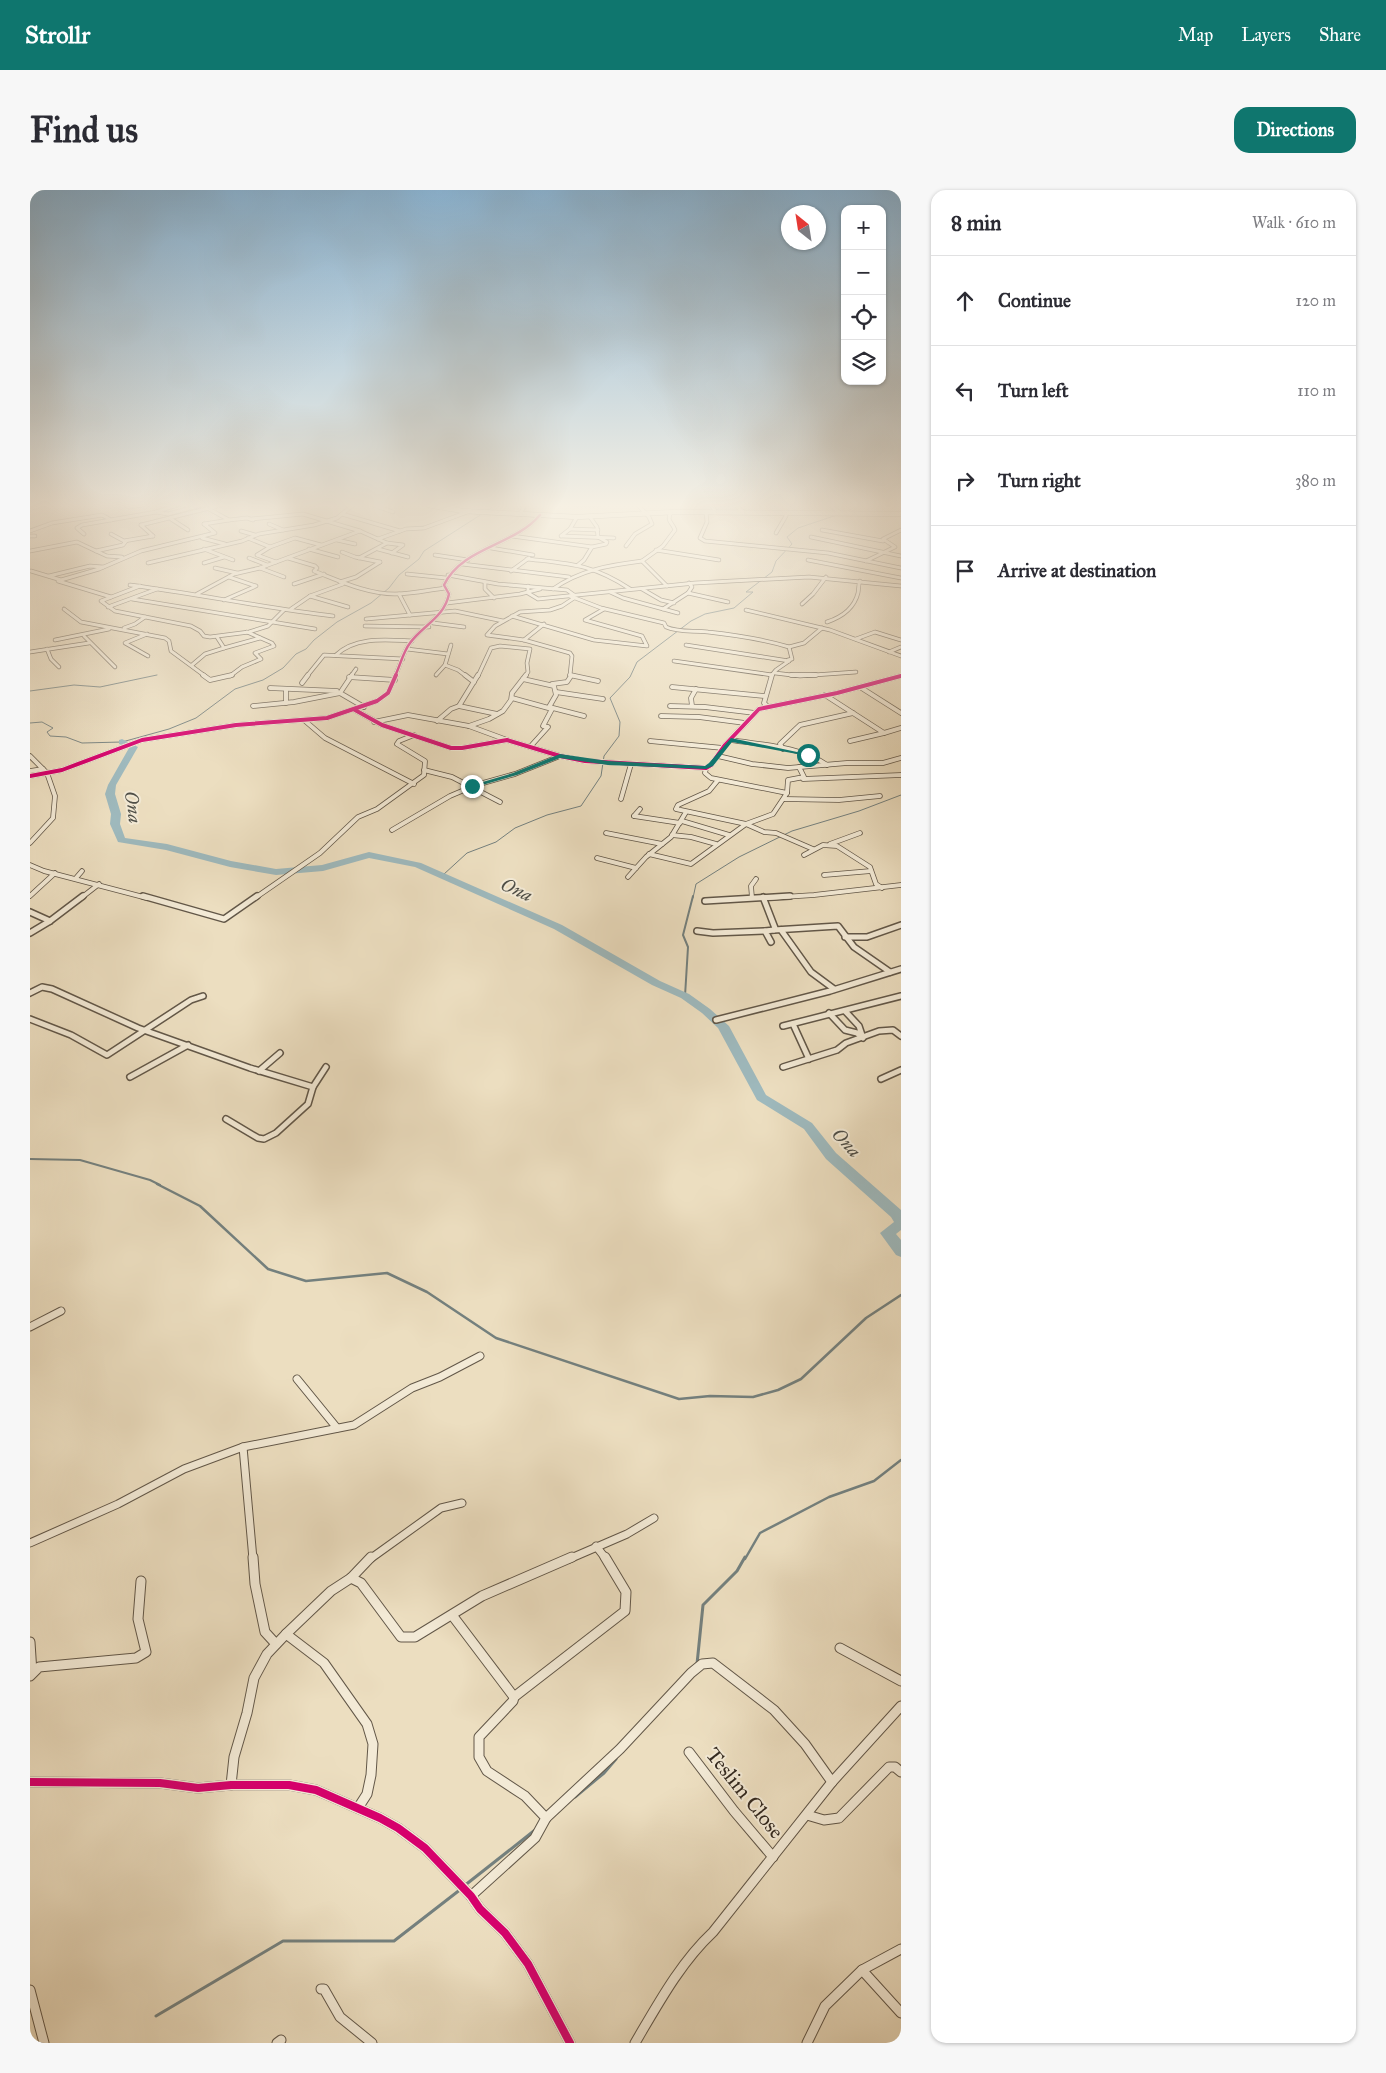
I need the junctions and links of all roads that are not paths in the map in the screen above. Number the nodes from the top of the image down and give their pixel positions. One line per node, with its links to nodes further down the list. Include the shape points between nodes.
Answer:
1 (87, 591): 25 (street)
2 (126, 591): 25 (street)
3 (149, 591): 27 (street)
4 (180, 591): 21 (street)
5 (202, 591): 21 (street)
6 (243, 591): 28 (street)
7 (321, 591): 23 (street)
8 (374, 591): 22 (street)
9 (418, 591): 22 (street)
10 (447, 591): 30 (street)
11 (487, 591): 26 (street)
12 (533, 591): 19 (street)
13 (569, 591): 24 (street)
14 (614, 591): 18 (street)
15 (646, 591): 31 (street)
16 (815, 591): 32 (street)
17 (859, 591): 51 (street, via 852,606 840,618)
18 (608, 592): 24 (street); 37 (street)
19 (528, 593): 24 (street, via 538,599); 26 (street)
20 (688, 593): 29 (street); 31 (street)
21 (197, 594): 28 (street)
22 (399, 594): 43 (street)
23 (310, 596): 34 (street); 39 (street)
24 (574, 596): 36 (street); 45 (street, via 555,608 524,611)
25 (112, 597): 33 (street, via 100,602)
26 (494, 598): 30 (street)
27 (132, 599): 33 (street); 50 (street)
28 (224, 600): 38 (street)
29 (728, 602)
30 (447, 603): 41 (street)
31 (674, 603): 37 (street)
32 (802, 604)
33 (108, 607): 46 (street)
34 (348, 607)
35 (64, 609): 58 (street, via 81,622)
36 (604, 609): 53 (street, via 585,620 642,636 647,646 594,640); 77 (street, via 664,623 674,630 708,632)
37 (663, 609): 42 (street)
38 (284, 610): 39 (street); 50 (street)
39 (289, 610): 44 (street)
40 (746, 610): 59 (street)
41 (442, 611): 43 (street); 49 (street); 52 (street)
42 (678, 613)
43 (410, 615): 47 (street)
44 (333, 616)
45 (512, 616): 49 (street); 53 (street)
46 (145, 617): 58 (street); 64 (street, via 188,625 204,636)
47 (391, 617): 48 (street); 54 (street)
48 (366, 619)
49 (503, 621): 67 (street, via 488,635)
50 (272, 622): 60 (street); 61 (street)
51 (827, 622)
52 (433, 623): 56 (street); 57 (street)
53 (544, 624): 67 (street)
54 (388, 625): 55 (street); 56 (street)
55 (365, 626)
56 (429, 627): 70 (street)
57 (464, 627)
58 (120, 628): 62 (street); 63 (street)
59 (822, 628): 68 (street); 77 (street, via 804,644)
60 (315, 629)
61 (247, 632): 64 (street); 65 (street)
62 (148, 634): 84 (street, via 125,643); 89 (street, via 167,640 171,651)
63 (84, 636): 66 (street); 71 (street)
64 (217, 638): 76 (street)
65 (260, 638): 76 (street); 89 (street, via 274,646 255,653 261,659 230,676 209,680)
66 (55, 640)
67 (523, 640): 74 (street); 97 (street, via 572,654)
68 (855, 640): 69 (street, via 875,632); 81 (street)
69 (901, 640)
70 (412, 641): 78 (street); 83 (street, via 371,641 340,650)
71 (89, 643): 79 (street); 92 (street)
72 (451, 646): 82 (street)
73 (686, 646): 87 (street)
74 (512, 647): 100 (street, via 531,651 528,672); 103 (street, via 490,649)
75 (901, 647): 81 (street)
76 (224, 648): 89 (street, via 205,654)
77 (789, 648): 87 (street, via 792,659)
78 (407, 649): 82 (street); 86 (street)
79 (47, 650): 80 (street); 91 (street)
80 (30, 652)
81 (888, 652): 85 (street)
82 (448, 654): 90 (street)
83 (336, 655): 86 (street); 104 (street, via 318,658)
84 (148, 656)
85 (901, 656)
86 (402, 659): 101 (street)
87 (788, 660): 95 (street)
88 (674, 661): 95 (street)
89 (192, 665)
90 (445, 665): 96 (street); 103 (street)
91 (58, 667)
92 (115, 667)
93 (356, 669): 99 (street)
94 (856, 672): 95 (street, via 808,676)
95 (774, 674): 114 (street)
96 (436, 675)
97 (571, 676): 102 (street); 105 (street, via 567,682)
98 (901, 676): 107 (street)
99 (350, 677): 101 (street); 111 (street)
100 (523, 679): 105 (street); 115 (street, via 512,693)
101 (395, 680): 119 (street, via 383,698)
102 (598, 680)
103 (474, 682): 120 (street)
104 (302, 683)
105 (550, 684): 112 (street)
106 (672, 687): 110 (street)
107 (860, 687): 113 (street); 128 (street)
108 (270, 688): 109 (street)
109 (286, 689): 111 (street); 117 (street)
110 (696, 689): 114 (street); 122 (street, via 691,698)
111 (340, 692): 117 (street); 119 (street)
112 (556, 692): 116 (street); 124 (street)
113 (825, 695): 123 (street); 127 (street)
114 (765, 696): 123 (street)
115 (512, 698): 124 (street); 129 (street)
116 (603, 699)
117 (286, 703): 118 (street)
118 (253, 706)
119 (364, 706): 125 (street)
120 (459, 706): 129 (street); 133 (street)
121 (670, 706): 122 (street)
122 (692, 706): 126 (street)
123 (767, 706): 126 (street)
124 (549, 707): 130 (street); 144 (street, via 552,708 543,726 548,727)
125 (355, 710): 132 (street); 134 (street)
126 (755, 713): 135 (street)
127 (853, 713): 138 (street); 146 (street, via 800,725 780,744)
128 (901, 713)
129 (497, 714): 136 (street)
130 (584, 716)
131 (661, 716): 135 (street, via 699,717)
132 (304, 720): 157 (street, via 236,725 132,742 74,766); 162 (street, via 331,741)
133 (437, 720): 134 (street, via 408,715); 136 (street)
134 (374, 722): 139 (street)
135 (745, 724): 141 (street)
136 (469, 726): 140 (street)
137 (901, 728): 138 (street)
138 (884, 733): 143 (street)
139 (414, 735): 140 (street, via 444,747 457,748); 155 (street, via 397,744 424,760)
140 (507, 740): 144 (street)
141 (731, 740): 145 (street); 146 (street)
142 (650, 741): 145 (street)
143 (850, 742)
144 (530, 747): 148 (street)
145 (723, 748): 149 (street)
146 (783, 749): 152 (street, via 816,757)
147 (30, 756): 157 (street)
148 (560, 756): 151 (street); 163 (street, via 515,774)
149 (718, 756): 153 (street, via 777,767); 154 (street)
150 (901, 758): 152 (street, via 883,763)
151 (631, 764): 154 (street); 166 (street)
152 (827, 765): 153 (street)
153 (799, 767): 160 (street)
154 (706, 768): 161 (street, via 706,774)
155 (424, 770): 162 (street, via 424,775); 163 (street)
156 (30, 771): 157 (street)
157 (45, 771): 159 (street); 178 (street, via 55,796 54,813)
158 (901, 775): 160 (street)
159 (30, 776)
160 (803, 779): 164 (street, via 788,780)
161 (718, 780): 164 (street); 170 (street, via 702,795 676,806 676,809)
162 (414, 784): 195 (street, via 358,817 320,852 224,919)
163 (472, 786): 168 (street); 173 (street)
164 (788, 793): 167 (street)
165 (880, 796): 167 (street, via 839,800)
166 (621, 798)
167 (784, 799): 172 (street, via 774,814)
168 (500, 802)
169 (640, 809): 171 (street, via 634,816)
170 (686, 812): 171 (street); 172 (street)
171 (681, 822): 176 (street); 177 (street)
172 (746, 824): 177 (street); 182 (street)
173 (392, 830)
174 (860, 833): 181 (street)
175 (606, 834): 179 (street)
176 (672, 835): 179 (street); 180 (street)
177 (729, 835): 180 (street)
178 (30, 843)
179 (662, 844): 183 (street)
180 (716, 844): 183 (street, via 691,864)
181 (830, 844): 182 (street); 189 (street, via 868,865)
182 (813, 849): 184 (street)
183 (649, 854): 187 (street)
184 (804, 855)
185 (597, 858): 187 (street)
186 (30, 865): 190 (street)
187 (636, 868): 192 (street)
188 (82, 871): 193 (street)
189 (871, 871): 191 (street); 197 (street, via 876,884)
190 (55, 873): 193 (street); 198 (street)
191 (824, 875)
192 (628, 877)
193 (76, 878): 195 (street)
194 (756, 879): 200 (street, via 751,886)
195 (99, 884): 203 (street)
196 (901, 885): 197 (street)
197 (882, 888): 199 (street)
198 (30, 896)
199 (762, 897): 200 (street); 205 (street)
200 (752, 898): 201 (street)
201 (705, 901)
202 (30, 912): 203 (street)
203 (50, 921): 209 (street)
204 (901, 925): 210 (street, via 867,937)
205 (774, 930): 206 (street); 208 (street)
206 (781, 930): 210 (street, via 838,926); 214 (street, via 811,972)
207 (697, 931): 208 (street)
208 (765, 931): 211 (street)
209 (30, 933)
210 (845, 937): 213 (street, via 863,957)
211 (771, 942)
212 (901, 969): 213 (street)
213 (890, 972): 214 (street)
214 (834, 989): 221 (street)
215 (30, 993): 224 (street, via 42,987 52,989)
216 (203, 996): 224 (street)
217 (901, 996): 218 (street)
218 (845, 1011): 219 (street); 226 (street, via 858,1025)
219 (829, 1013): 222 (street); 226 (street, via 845,1030 857,1032)
220 (30, 1019): 224 (street, via 71,1035 107,1055)
221 (716, 1020)
222 (793, 1024): 223 (street); 229 (street)
223 (783, 1026)
224 (145, 1030): 227 (street)
225 (901, 1036): 226 (street, via 888,1029)
226 (863, 1038): 229 (street)
227 (188, 1045): 233 (street); 234 (street)
228 (280, 1053): 233 (street)
229 (809, 1060): 231 (street)
230 (326, 1067): 236 (street)
231 (783, 1067)
232 (901, 1070): 235 (street)
233 (260, 1071): 236 (street)
234 (130, 1077)
235 (881, 1079)
236 (313, 1087): 237 (street, via 308,1104 276,1133 264,1139)
237 (226, 1119)
238 (61, 1311): 239 (street)
239 (30, 1327)
240 (480, 1356): 242 (street, via 412,1388 354,1425)
241 (297, 1379): 242 (street)
242 (337, 1428): 243 (street)
243 (243, 1447): 246 (street, via 184,1469 118,1504); 253 (street, via 256,1584 265,1632)
244 (462, 1503): 248 (street, via 441,1508 374,1554)
245 (654, 1518): 247 (street, via 627,1534)
246 (30, 1543)
247 (596, 1546): 250 (street, via 482,1596); 258 (street, via 626,1592 625,1611)
248 (351, 1578): 250 (street, via 361,1583 401,1637 415,1637); 251 (street, via 331,1590)
249 (141, 1581): 256 (street, via 138,1619 146,1652 136,1658 53,1664 39,1667)
250 (452, 1615): 258 (street)
251 (286, 1634): 253 (street); 265 (street, via 328,1668 373,1737 375,1751 369,1793)
252 (30, 1642): 255 (street)
253 (276, 1644): 264 (street, via 254,1679 231,1768)
254 (840, 1648): 257 (street)
255 (30, 1657): 256 (street)
256 (31, 1675)
257 (901, 1681)
258 (514, 1697): 267 (street, via 514,1701 479,1737 479,1757 487,1771 525,1796)
259 (901, 1706): 263 (street)
260 (689, 1752): 268 (street, Teslim Close)
261 (901, 1772): 266 (street, via 889,1767 839,1818 824,1820)
262 (30, 1782): 264 (street, via 160,1783 198,1788)
263 (832, 1782): 266 (street); 267 (street, via 805,1744 774,1710 713,1663 702,1664 620,1749)
264 (231, 1784): 265 (street, via 316,1790)
265 (358, 1808): 269 (street, via 398,1828 425,1848)
266 (807, 1815): 268 (street)
267 (546, 1818): 269 (street, via 535,1838)
268 (773, 1857): 278 (street, via 713,1932 696,1948)
269 (470, 1896): 277 (street, via 505,1933 528,1964)
270 (901, 1949): 271 (street)
271 (862, 1970): 274 (street); 279 (street, via 825,2006)
272 (321, 1989): 276 (street, via 340,2017)
273 (30, 1990): 275 (street)
274 (901, 2013)
275 (44, 2043)
276 (372, 2043)
277 (570, 2043)
278 (635, 2043)
279 (808, 2043)

